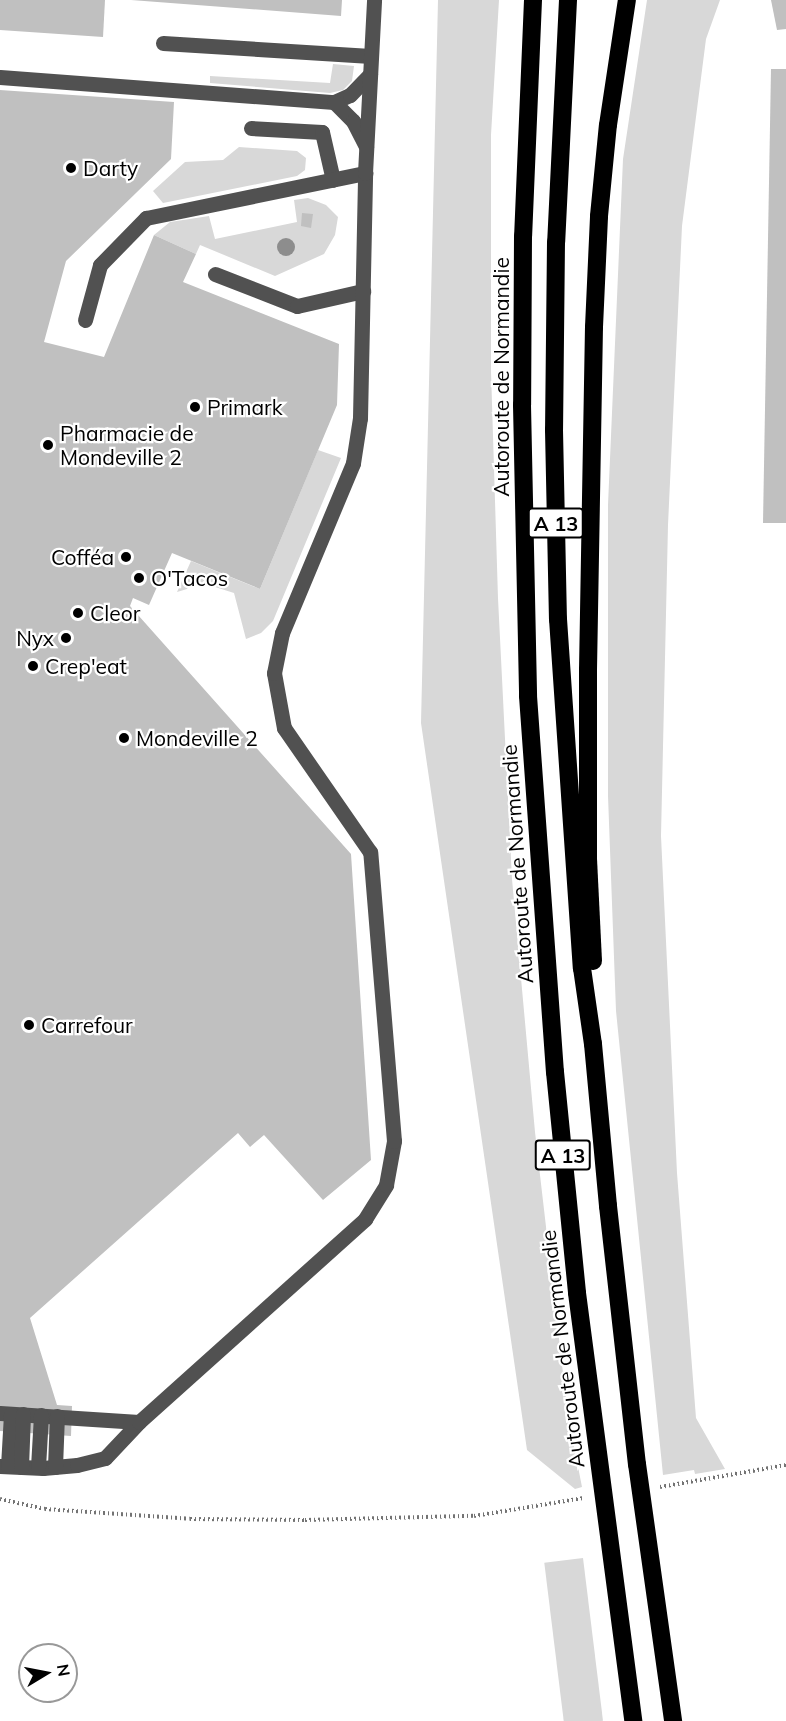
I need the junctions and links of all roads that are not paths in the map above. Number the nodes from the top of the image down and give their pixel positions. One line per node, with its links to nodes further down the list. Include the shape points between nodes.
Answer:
1 (374, 0): 6 (lane)
2 (533, 0): 25 (highway, Autoroute de Normandie / A 13, via 522,360 528,696 554,1060 576,1293)
3 (568, 0): 17 (highway, A 13, via 556,242 554,430 558,607 582,968)
4 (627, 0): 17 (highway, via 599,216 594,327 588,670)
5 (163, 43): 6 (lane)
6 (371, 56): 7 (lane)
7 (370, 74): 9 (lane, via 350,95); 11 (lane)
8 (0, 77): 9 (lane)
9 (334, 102): 11 (lane, via 353,121)
10 (251, 128): 13 (lane, via 322,132)
11 (367, 148): 12 (lane)
12 (365, 173): 13 (lane); 15 (lane)
13 (333, 180): 16 (lane, via 146,218 100,265)
14 (215, 274): 15 (lane, via 297,306)
15 (363, 291): 21 (lane, via 360,418 353,463 282,633 274,673 284,728 370,852 394,1141 386,1185 365,1219)
16 (85, 320)
17 (593, 1044): 26 (highway, A 13, via 637,1464)
18 (11, 1414): 19 (lane); 22 (lane)
19 (41, 1415): 20 (lane); 23 (lane)
20 (57, 1416): 21 (lane); 24 (lane)
21 (139, 1422): 24 (lane, via 105,1458)
22 (10, 1466): 23 (lane)
23 (38, 1467): 24 (lane)
24 (55, 1467)
25 (633, 1721)
26 (673, 1721)

